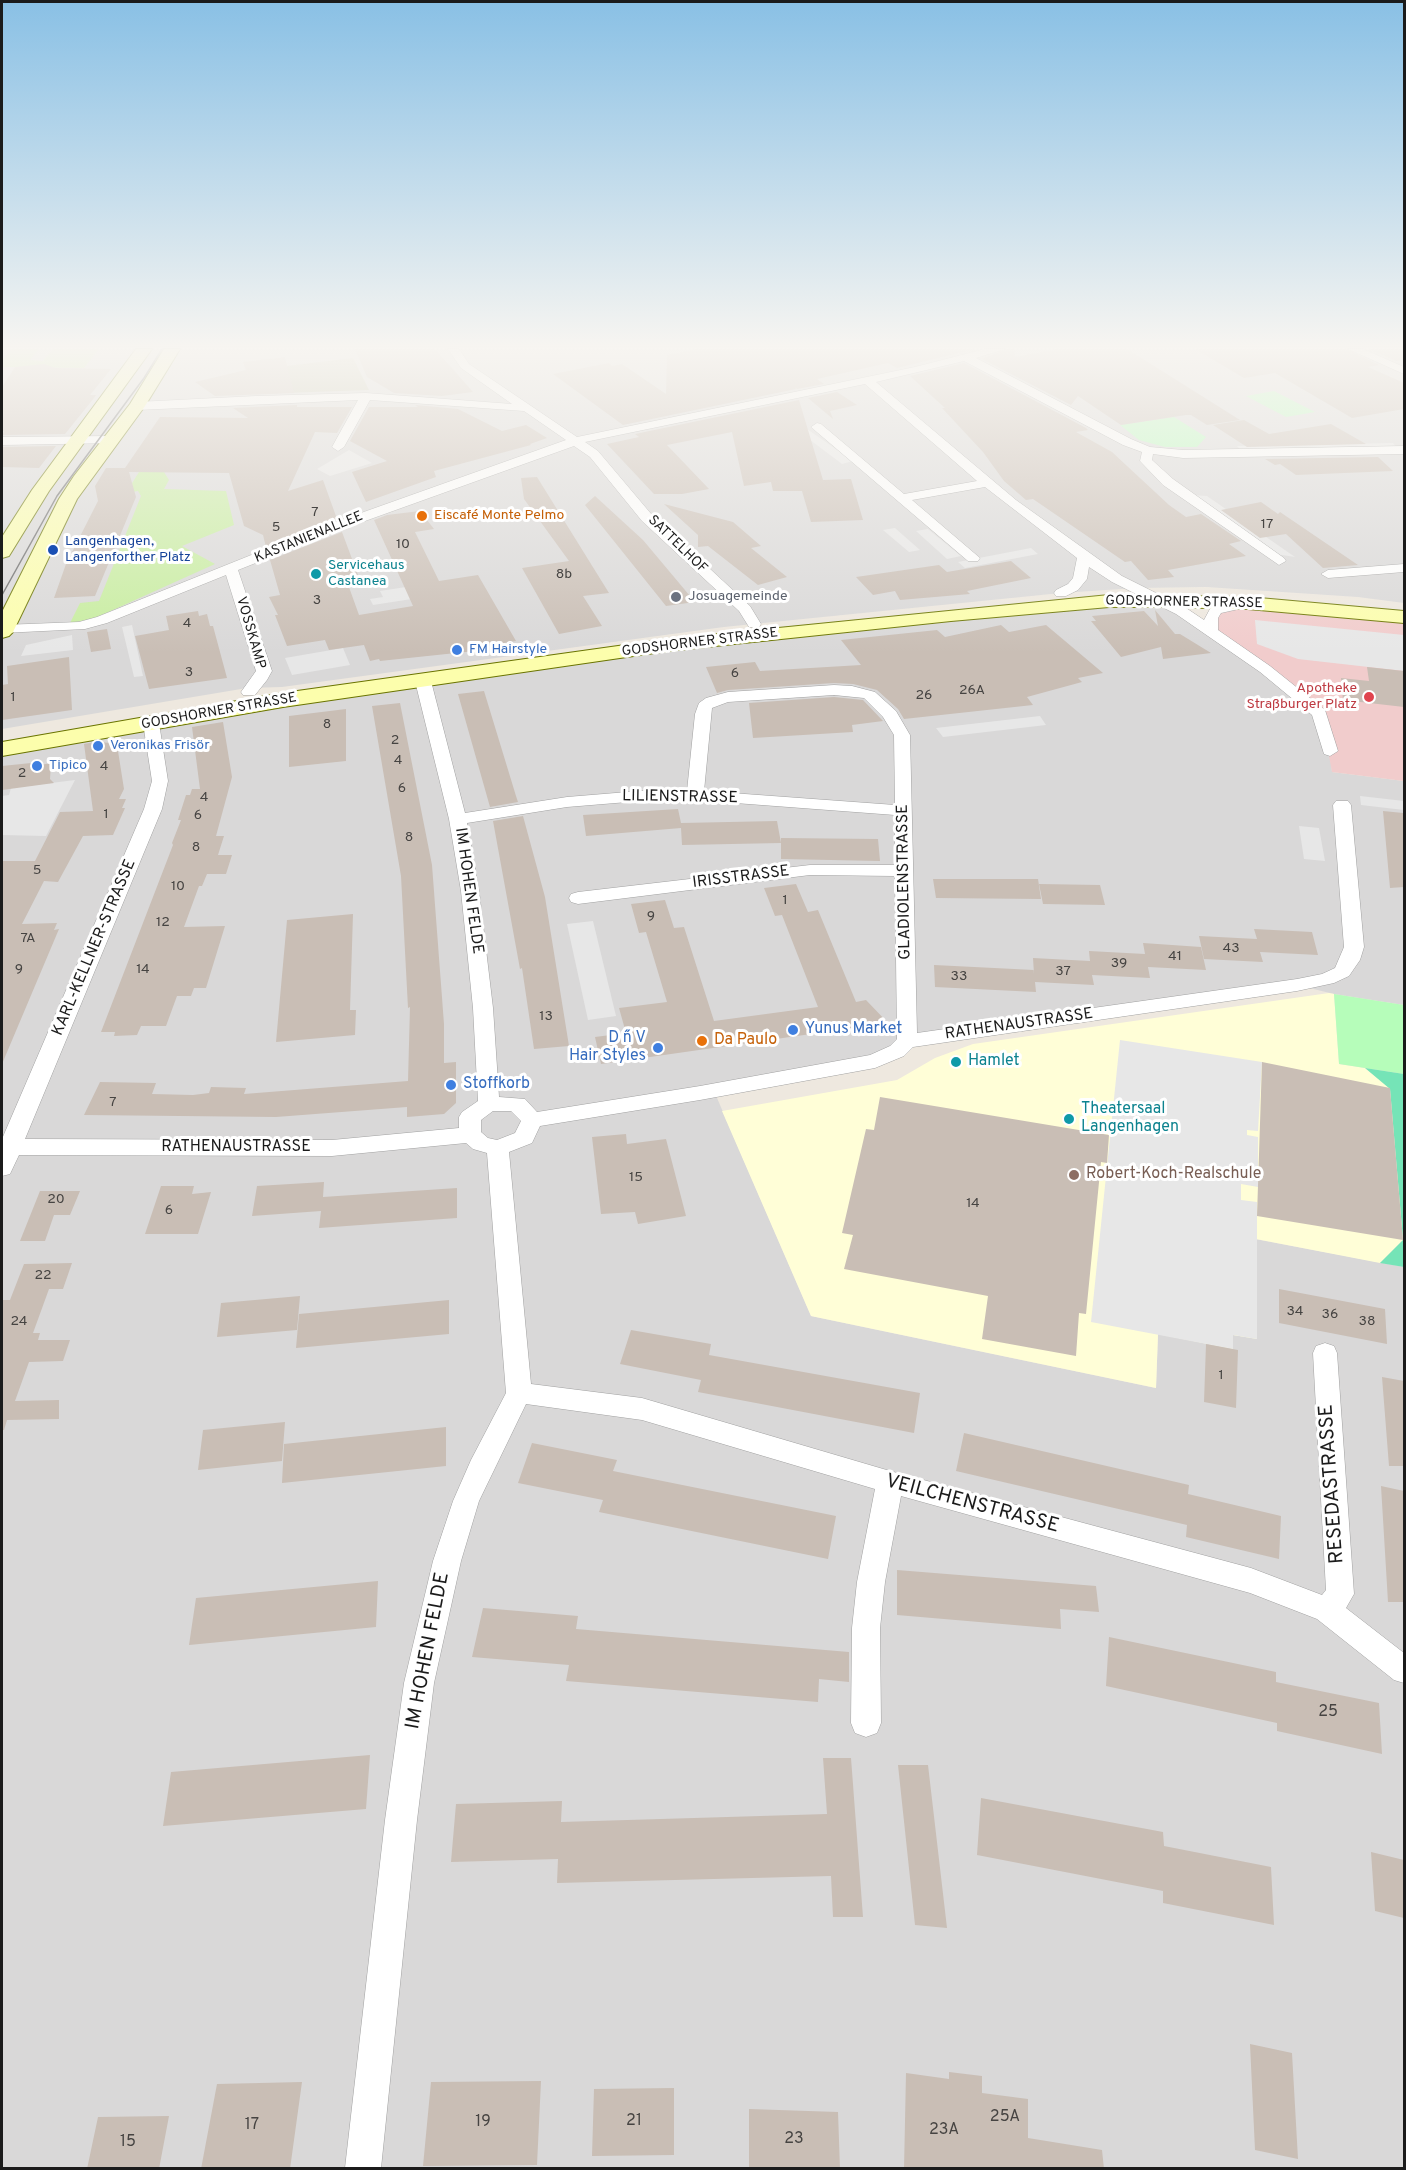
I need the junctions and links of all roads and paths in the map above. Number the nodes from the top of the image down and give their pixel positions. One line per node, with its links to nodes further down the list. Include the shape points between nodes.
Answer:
1 (69, 450): 12 (main road)
2 (105, 450): 26 (main road, via 68,499)
3 (549, 450): 17 (street, KASTANIENALLEE, via 329,529)
4 (587, 450): 25 (street, SATTELHOF, via 606,465 647,518 745,609)
5 (846, 450): 11 (street)
6 (948, 450): 10 (street)
7 (1148, 450): 15 (street, via 1146,461 1168,482)
8 (1150, 450): 9 (street, via 1183,454)
9 (1389, 450)
10 (986, 483): 11 (street); 13 (street)
11 (902, 498): 14 (street)
12 (2, 552)
13 (1084, 557): 19 (street); 20 (street, via 1080,579)
14 (973, 558)
15 (1279, 561)
16 (1404, 568): 18 (street)
17 (231, 569): 26 (street, KASTANIENALLEE, via 87,625); 29 (street, VOSSKAMP, via 264,671)
18 (1328, 574)
19 (1137, 588): 20 (main road, GODSHORNER STRASSE); 21 (street); 23 (main road, GODSHORNER STRASSE, via 1272,589)
20 (1061, 593): 25 (main road, GODSHORNER STRASSE)
21 (1162, 601): 22 (main road, GODSHORNER STRASSE); 27 (street); 28 (main road, GODSHORNER STRASSE, via 1109,601 668,645)
22 (1248, 603): 24 (main road, GODSHORNER STRASSE); 27 (street, via 1216,610)
23 (1404, 603)
24 (1404, 617)
25 (754, 624): 29 (main road, GODSHORNER STRASSE)
26 (2, 630)
27 (1211, 630): 33 (street, via 1319,713)
28 (423, 681): 30 (main road, GODSHORNER STRASSE); 37 (street, IM HOHEN FELDE)
29 (249, 692): 31 (main road, GODSHORNER STRASSE)
30 (151, 723): 32 (main road, GODSHORNER STRASSE); 44 (street, KARL-KELLNER-STRASSE, via 160,781 153,809)
31 (2, 731)
32 (2, 748)
33 (1330, 751)
34 (695, 795): 36 (street, LILIENSTRASSE); 36 (street, GLADIOLENSTRASSE, via 703,714 712,701 852,691 869,695 897,723 902,735); 37 (street, LILIENSTRASSE, via 599,799)
35 (1342, 805): 40 (street, RATHENAUSTRASSE, via 1354,947 1342,972 1298,985)
36 (904, 811): 38 (street, GLADIOLENSTRASSE)
37 (458, 819): 41 (street, IM HOHEN FELDE, via 470,891)
38 (904, 871): 39 (street, IRISSTRASSE, via 810,870); 40 (street, GLADIOLENSTRASSE)
39 (578, 898)
40 (907, 1041): 42 (street, RATHENAUSTRASSE, via 897,1051 875,1061)
41 (489, 1104): 42 (street, via 517,1104); 43 (street, via 470,1118)
42 (532, 1120): 45 (street, via 524,1138)
43 (470, 1135): 44 (street, RATHENAUSTRASSE, via 332,1148); 45 (street, via 481,1144)
44 (6, 1147): 46 (street, KARL-KELLNER-STRASSE)
45 (498, 1148): 48 (street)
46 (2, 1168)
47 (1325, 1353): 50 (street, RESEDASTRASSE, via 1340,1594)
48 (519, 1393): 49 (street, VEILCHENSTRASSE, via 642,1409); 53 (street, IM HOHEN FELDE, via 466,1501 447,1561 419,1683 400,1820)
49 (890, 1482): 50 (street, VEILCHENSTRASSE, via 1251,1581); 52 (street, via 866,1628)
50 (1326, 1610): 51 (street, VEILCHENSTRASSE)
51 (1404, 1670)
52 (866, 1723)
53 (363, 2169)

